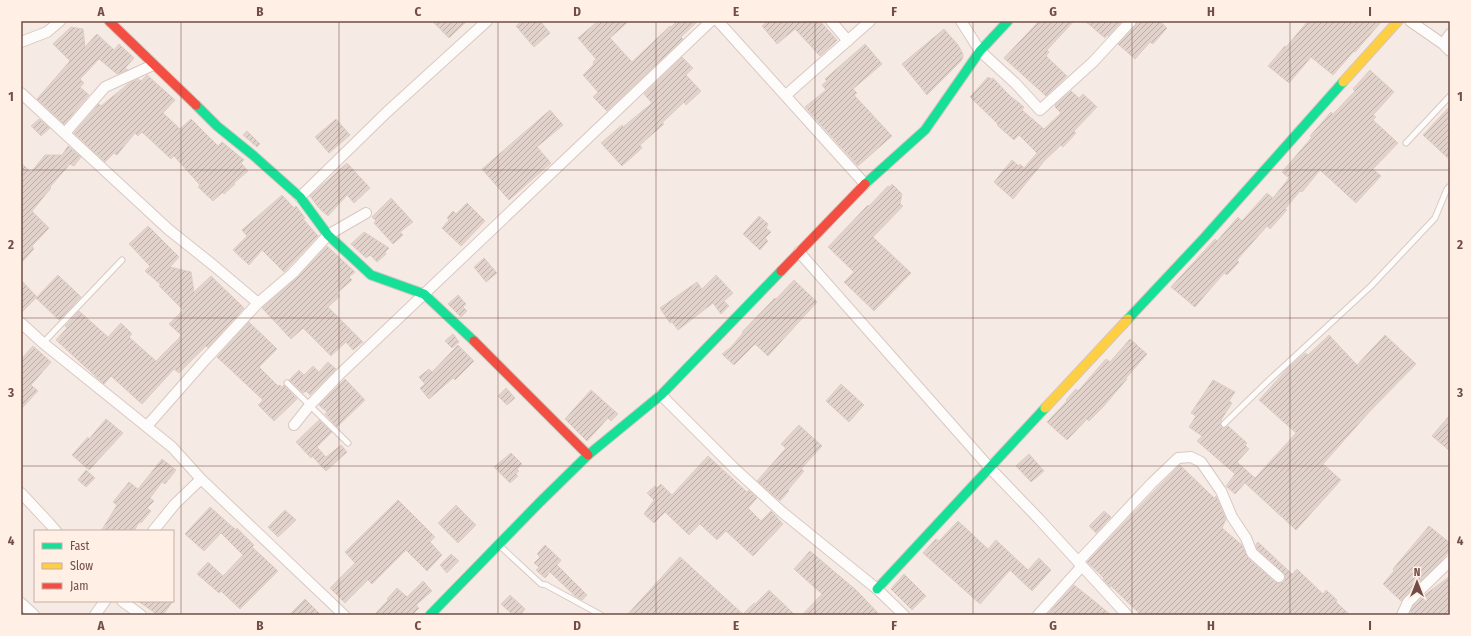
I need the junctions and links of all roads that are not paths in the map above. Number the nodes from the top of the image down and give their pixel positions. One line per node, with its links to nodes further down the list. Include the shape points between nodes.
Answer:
1 (60, 21): 15 (street, via 47,32)
2 (109, 21): 18 (street)
3 (486, 21): 26 (street)
4 (711, 21): 31 (street)
5 (718, 21): 20 (street)
6 (831, 21): 14 (street)
7 (870, 21): 14 (street)
8 (961, 21): 17 (street)
9 (1008, 21): 17 (street)
10 (1131, 21): 17 (street, via 1094,62 1040,110)
11 (1398, 21): 43 (street, via 1204,238)
12 (1410, 21): 16 (street)
13 (1450, 34): 16 (street)
14 (848, 41): 20 (street)
15 (21, 42)
16 (1446, 47)
17 (980, 51): 24 (street, via 925,130)
18 (153, 65): 22 (street, via 105,87); 26 (street, via 217,126)
19 (21, 93): 22 (street)
20 (786, 95): 24 (street)
21 (1450, 96): 23 (lane)
22 (65, 133): 32 (street, via 168,229)
23 (1406, 143)
24 (865, 184): 29 (street)
25 (1450, 186): 38 (lane, via 1435,218 1371,286)
26 (300, 197): 28 (street)
27 (366, 213): 28 (street)
28 (328, 235): 31 (street, via 371,275); 32 (street, via 293,272)
29 (799, 252): 36 (street); 43 (street)
30 (122, 260): 34 (lane)
31 (424, 294): 37 (street); 42 (street)
32 (258, 303): 40 (street)
33 (21, 323): 34 (street)
34 (43, 343): 40 (street)
35 (287, 383): 37 (lane)
36 (661, 395): 42 (street); 52 (street, via 736,470)
37 (310, 405): 39 (street); 41 (lane)
38 (1224, 424)
39 (294, 425)
40 (148, 426): 44 (street, via 172,447)
41 (348, 443)
42 (588, 455): 48 (street)
43 (989, 467): 50 (street); 52 (street)
44 (201, 480): 47 (street, via 175,504); 59 (street)
45 (21, 493): 46 (street)
46 (55, 530)
47 (154, 530)
48 (499, 545): 60 (street); 61 (lane, via 541,584)
49 (1450, 560): 65 (street, via 1408,602)
50 (1080, 564): 51 (street, via 1151,484 1178,458 1191,457 1201,462 1221,491 1252,553); 63 (street); 64 (street)
51 (1279, 577)
52 (877, 589): 62 (street)
53 (104, 602): 57 (street)
54 (123, 602): 58 (street)
55 (21, 603): 56 (street)
56 (34, 615)
57 (95, 615)
58 (141, 615)
59 (344, 615)
60 (430, 615)
61 (601, 615)
62 (904, 615)
63 (1038, 615)
64 (1127, 615)
65 (1402, 615)

